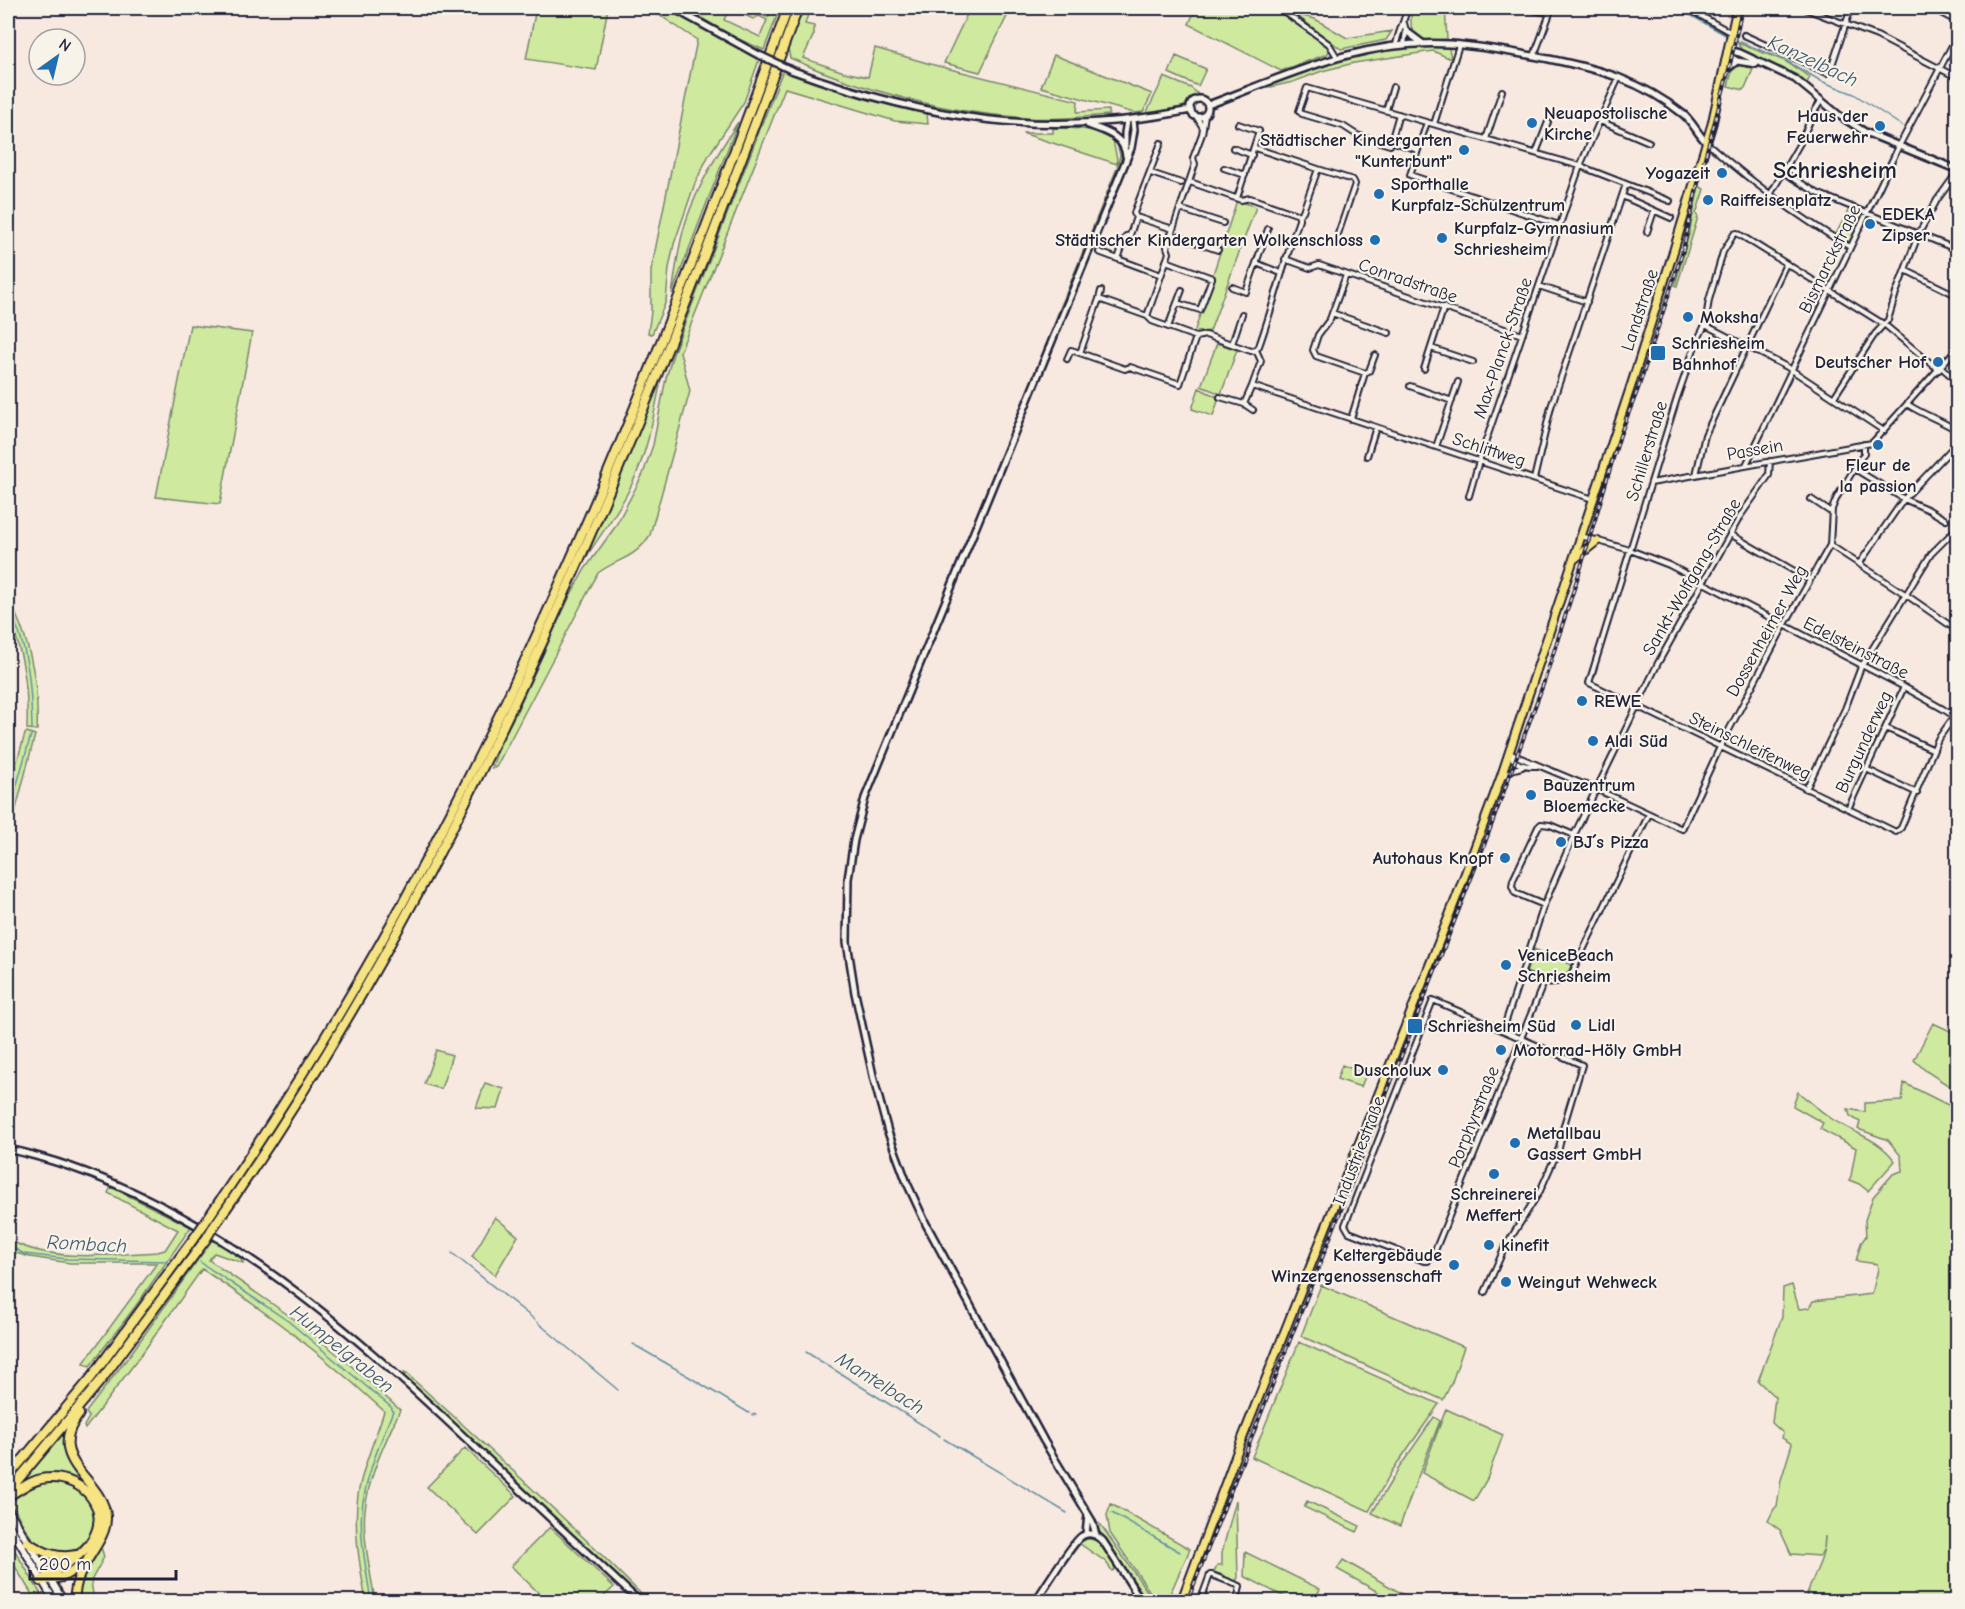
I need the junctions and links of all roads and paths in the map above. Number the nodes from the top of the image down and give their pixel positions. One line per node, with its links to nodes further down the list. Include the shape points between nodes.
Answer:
1 (673, 8): 47 (street, bridge, via 755,54 834,86 883,100 964,117 1030,124)
2 (788, 8): 210 (highway, bridge, via 605,481 507,698 428,857 279,1114 91,1378)
3 (798, 8): 209 (highway, bridge, via 686,306 587,544 515,703 436,862 305,1089 213,1229)
4 (1279, 8): 27 (street, via 1329,44)
5 (1407, 8): 14 (street)
6 (1521, 8): 13 (street)
7 (1552, 8): 13 (street)
8 (1687, 8): 19 (street)
9 (1737, 8): 19 (main road, Landstraße)
10 (1803, 8): 16 (street)
11 (1851, 8): 16 (street)
12 (1931, 8): 15 (street)
13 (1549, 13): 26 (street)
14 (1404, 22): 17 (street); 24 (street)
15 (1958, 22)
16 (1847, 24): 20 (street, via 1827,73); 30 (street)
17 (1406, 32): 21 (street); 22 (street)
18 (1958, 34): 30 (street, Bismarckstraße)
19 (1730, 35): 25 (main road, Landstraße)
20 (1744, 35)
21 (1424, 44): 22 (street); 23 (street)
22 (1404, 45): 24 (street)
23 (1459, 45): 26 (street); 49 (street)
24 (1396, 46): 27 (street)
25 (1728, 53): 28 (street); 29 (street, via 1740,53); 31 (main road, Landstraße)
26 (1534, 56): 32 (street)
27 (1337, 57): 37 (street)
28 (1737, 61): 29 (street); 31 (street)
29 (1763, 65): 36 (street, via 1795,79)
30 (1938, 68): 33 (street); 56 (street, Bismarckstraße)
31 (1724, 71): 54 (main road, Landstraße)
32 (1619, 76): 44 (street, Max-Planck-Straße); 54 (street, via 1683,114)
33 (1958, 78)
34 (1393, 87): 39 (street)
35 (1502, 91): 51 (street)
36 (1822, 100): 56 (street, via 1853,126); 68 (street)
37 (1208, 105): 38 (street, via 1197,99); 41 (street)
38 (1191, 110): 42 (street); 43 (street)
39 (1386, 110): 40 (street); 52 (street, via 1307,88 1299,111 1357,135 1390,145)
40 (1400, 114): 45 (street); 52 (street)
41 (1205, 115): 42 (street); 50 (street)
42 (1196, 116): 50 (street)
43 (1130, 121): 47 (street); 57 (street, via 1125,130); 63 (street, via 1133,140)
44 (1600, 121): 53 (street); 64 (street, Max-Planck-Straße)
45 (1427, 122): 49 (street); 60 (street)
46 (1548, 122): 61 (street)
47 (1087, 124): 57 (street, via 1112,134)
48 (1238, 124): 59 (street, via 1259,131)
49 (1434, 124): 51 (street)
50 (1203, 129): 71 (street)
51 (1486, 139): 61 (street)
52 (1392, 141): 60 (street)
53 (1649, 142)
54 (1706, 142): 74 (street); 163 (main road, Landstraße)
55 (1161, 143): 69 (street)
56 (1899, 146): 67 (street); 80 (street, Bismarckstraße)
57 (1125, 147): 63 (street)
58 (1233, 148): 62 (street)
59 (1255, 148): 62 (street); 66 (street)
60 (1418, 150): 85 (street, via 1410,175)
61 (1536, 153): 64 (street)
62 (1252, 154): 70 (street)
63 (1126, 158): 213 (street, via 865,798 852,854 846,917 850,966 874,1080 907,1183 1044,1441)
64 (1580, 166): 73 (street); 85 (street, Max-Planck-Straße)
65 (1224, 168): 70 (street)
66 (1318, 169): 81 (street); 91 (street, via 1355,182)
67 (1958, 171): 89 (street)
68 (1783, 172): 74 (street); 80 (street, via 1817,193)
69 (1151, 173): 72 (street); 82 (street, via 1134,213)
70 (1245, 175): 76 (street)
71 (1190, 182): 76 (street); 78 (street)
72 (1180, 183)
73 (1626, 184): 75 (street); 77 (street)
74 (1770, 195): 92 (street)
75 (1622, 196): 79 (street); 112 (street)
76 (1237, 198): 81 (street, via 1250,198)
77 (1670, 201)
78 (1180, 209): 84 (street); 86 (street)
79 (1654, 211): 83 (street); 88 (street)
80 (1867, 213): 89 (street); 92 (street, Bismarckstraße)
81 (1299, 215): 96 (street)
82 (1136, 217): 86 (street); 97 (street)
83 (1671, 218)
84 (1223, 223)
85 (1559, 225): 105 (street, Max-Planck-Straße)
86 (1173, 229): 90 (street)
87 (1268, 230): 99 (street)
88 (1647, 232)
89 (1919, 233): 94 (street); 101 (street)
90 (1171, 234): 93 (street); 98 (street)
91 (1338, 234)
92 (1850, 247): 109 (street, Bismarckstraße)
93 (1218, 250)
94 (1958, 250)
95 (1099, 252): 97 (street)
96 (1285, 259): 102 (street); 104 (street, Conradstraße)
97 (1118, 260): 103 (street)
98 (1166, 261): 103 (street); 113 (street, via 1212,278 1200,310)
99 (1256, 263): 102 (street); 106 (street, via 1246,292)
100 (1786, 264): 109 (street); 118 (street, Schillerstraße, via 1737,233 1731,237 1723,252); 125 (street)
101 (1905, 270): 110 (street); 119 (street)
102 (1281, 273): 128 (street, via 1280,286)
103 (1161, 275): 117 (street)
104 (1346, 275): 114 (street, Conradstraße); 115 (street)
105 (1539, 286): 112 (street); 122 (street, Max-Planck-Straße)
106 (1232, 287)
107 (1182, 290): 113 (street)
108 (1101, 291): 111 (street)
109 (1830, 291): 119 (street); 135 (street, Bismarckstraße)
110 (1958, 296)
111 (1099, 299): 117 (street); 129 (street)
112 (1587, 302): 160 (street, via 1551,407)
113 (1178, 303): 120 (street)
114 (1444, 308): 122 (street, Conradstraße); 127 (street)
115 (1332, 313): 121 (street); 136 (street, via 1318,335 1314,353)
116 (1242, 314): 124 (street)
117 (1147, 316): 120 (street)
118 (1705, 325): 125 (street); 161 (street, Schillerstraße, via 1692,353)
119 (1884, 325): 134 (street); 142 (street)
120 (1168, 327): 123 (street)
121 (1389, 333)
122 (1522, 334): 155 (street, Max-Planck-Straße)
123 (1196, 337): 124 (street, via 1206,335); 129 (street, via 1180,384)
124 (1232, 344): 128 (street)
125 (1747, 346): 135 (street); 159 (street, via 1706,435)
126 (1958, 347): 134 (street)
127 (1431, 348): 132 (street); 133 (street)
128 (1256, 350): 139 (street, via 1261,361)
129 (1080, 353): 131 (street, via 1071,350)
130 (1376, 355): 136 (street)
131 (1068, 359)
132 (1473, 362)
133 (1424, 369)
134 (1940, 369): 138 (street); 145 (street)
135 (1792, 370): 142 (street); 157 (street, Bismarckstraße)
136 (1365, 373): 147 (street)
137 (1458, 382): 143 (street)
138 (1958, 382)
139 (1252, 386): 144 (street); 147 (street, Schlittweg)
140 (1410, 386): 143 (street)
141 (1220, 397): 144 (street)
142 (1834, 397): 149 (street)
143 (1452, 401): 153 (street)
144 (1244, 404): 146 (street)
145 (1907, 404): 149 (street); 150 (street)
146 (1253, 410)
147 (1351, 418): 148 (street, Schlittweg)
148 (1376, 427): 153 (street, Schlittweg); 154 (street)
149 (1884, 431): 152 (street, via 1875,441)
150 (1958, 431)
151 (1958, 442): 165 (street)
152 (1864, 444): 156 (street, Passein); 158 (street, Dossenheimer Weg, via 1864,453)
153 (1436, 447): 155 (street, Schlittweg)
154 (1366, 456)
155 (1479, 461): 160 (street, Schlittweg); 162 (street, Max-Planck-Straße)
156 (1770, 461): 157 (street, Passein); 169 (street, Sankt-Wolfgang-Straße, via 1769,475)
157 (1746, 465): 159 (street, Passein)
158 (1855, 469): 165 (street); 166 (street, Dossenheimer Weg)
159 (1696, 475): 161 (street, Passein)
160 (1534, 479): 163 (street, Schlittweg)
161 (1651, 483): 173 (street, Schillerstraße)
162 (1469, 496)
163 (1593, 499): 170 (main road, Landstraße)
164 (1811, 499): 166 (street, via 1829,511)
165 (1904, 499): 167 (street); 175 (street)
166 (1832, 509): 172 (street, Dossenheimer Weg)
167 (1946, 520)
168 (1957, 529): 178 (street, via 1931,554)
169 (1730, 534): 176 (street); 177 (street, Sankt-Wolfgang-Straße)
170 (1580, 536): 171 (street, Edelsteinstraße); 174 (main road, Landstraße)
171 (1597, 541): 173 (street, Edelsteinstraße); 174 (main road)
172 (1830, 545): 175 (street); 176 (street, Dossenheimer Weg)
173 (1630, 550): 177 (street, Edelsteinstraße); 182 (street, Schillerstraße)
174 (1572, 561): 190 (main road, Landstraße)
175 (1859, 564): 178 (street)
176 (1810, 580): 179 (street, Dossenheimer Weg)
177 (1703, 582): 179 (street, Edelsteinstraße); 184 (street, Sankt-Wolfgang-Straße)
178 (1905, 594): 180 (street); 181 (street)
179 (1784, 626): 181 (street, Edelsteinstraße); 188 (street, Dossenheimer Weg)
180 (1958, 631)
181 (1862, 667): 183 (street, Edelsteinstraße); 196 (street)
182 (1589, 683): 184 (street, Steinschleifenweg)
183 (1904, 687): 186 (street, Edelsteinstraße); 187 (street, Burgunderweg)
184 (1636, 706): 188 (street, Steinschleifenweg); 195 (street, Sankt-Wolfgang-Straße)
185 (1958, 711): 186 (street)
186 (1953, 716): 189 (street)
187 (1886, 728): 189 (street); 193 (street, Burgunderweg)
188 (1720, 747): 196 (street, Steinschleifenweg); 199 (street, Dossenheimer Weg, via 1682,829)
189 (1934, 750): 197 (street)
190 (1509, 753): 191 (street, via 1513,761); 192 (street); 194 (main road, Landstraße)
191 (1524, 766): 192 (street); 194 (street)
192 (1541, 766): 195 (street)
193 (1866, 769): 197 (street); 198 (street, Burgunderweg)
194 (1501, 777): 227 (main road, Landstraße)
195 (1596, 789): 199 (street); 200 (street, Sankt-Wolfgang-Straße)
196 (1806, 789): 198 (street, Steinschleifenweg)
197 (1917, 793): 198 (street, Steinschleifenweg, via 1899,831)
198 (1848, 809)
199 (1649, 814): 203 (street, via 1572,973 1562,981)
200 (1574, 835): 201 (street, Sankt-Wolfgang-Straße); 201 (street, via 1541,824 1513,880 1515,893)
201 (1544, 905): 202 (street, Sankt-Wolfgang-Straße)
202 (1523, 975): 203 (street); 204 (street, Sankt-Wolfgang-Straße)
203 (1544, 982): 205 (street, Porphyrstraße)
204 (1503, 1030): 205 (street); 207 (street, Industriestraße, via 1433,1000 1345,1225 1349,1232)
205 (1521, 1038): 207 (street, Porphyrstraße); 208 (street, via 1582,1065 1559,1148)
206 (8, 1149): 225 (street, via 64,1165 146,1199 249,1258 298,1293 393,1371)
207 (1428, 1261)
208 (1485, 1292)
209 (102, 1379): 211 (highway); 219 (highway, via 75,1420 69,1443 73,1463 99,1496 106,1515 104,1531)
210 (8, 1477)
211 (8, 1494): 218 (highway, via 48,1478 84,1489 96,1505 99,1523 91,1542)
212 (8, 1509): 217 (main road)
213 (1088, 1515): 215 (street); 216 (street)
214 (8, 1523): 220 (main road)
215 (1086, 1534): 216 (street); 226 (street, via 1079,1538)
216 (1098, 1536): 221 (street)
217 (27, 1542): 218 (highway, via 56,1557); 220 (main road)
218 (79, 1554): 220 (highway)
219 (83, 1564): 220 (highway, via 70,1573); 224 (highway)
220 (46, 1579): 222 (main road); 223 (main road)
221 (1143, 1601)
222 (55, 1602)
223 (64, 1602)
224 (75, 1602)
225 (640, 1602)
226 (1035, 1602)
227 (1181, 1602)
228 (1200, 1602): 229 (street, via 1212,1575 1240,1586)
229 (1237, 1602)

